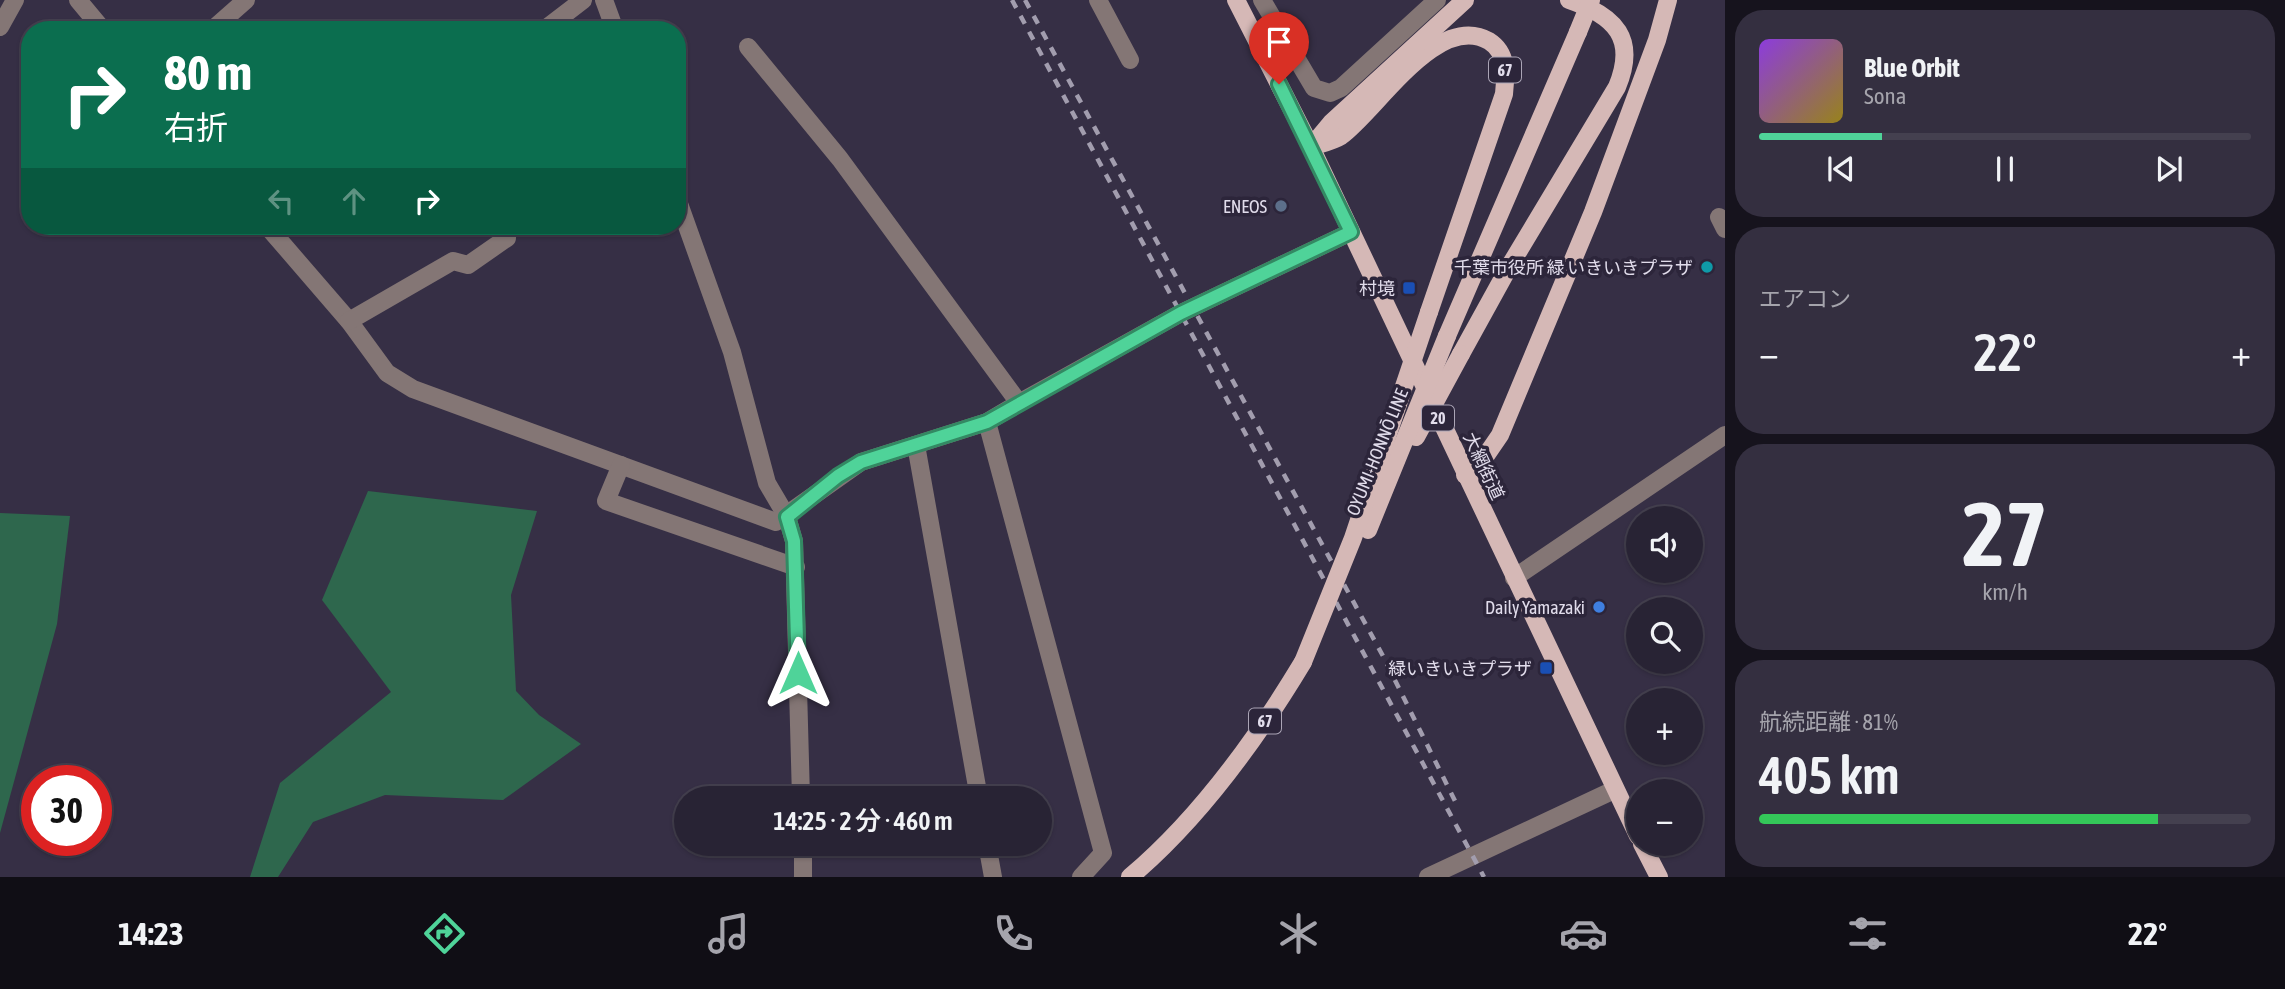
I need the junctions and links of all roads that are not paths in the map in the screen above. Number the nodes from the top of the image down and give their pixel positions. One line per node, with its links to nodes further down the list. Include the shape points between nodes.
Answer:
1 (15, 0): 19 (street)
2 (78, 0): 15 (street)
3 (246, 0): 16 (street)
4 (583, 0): 17 (street)
5 (604, 0): 18 (street)
6 (1098, 0): 21 (street)
7 (1236, 0): 22 (main road, 大網街道 / 20)
8 (1262, 0): 9 (street, via 1314,88 1330,93)
9 (1437, 0)
10 (1477, 0): 14 (main road)
11 (1569, 0): 34 (main road, bridge, via 1600,15 1625,44 1617,88 1509,267)
12 (1591, 0): 34 (main road, OYUMI-HONNŌ LINE / 67, bridge)
13 (1668, 0): 33 (main road, via 1593,212 1500,435)
14 (1462, 3): 22 (main road, via 1331,123)
15 (96, 21)
16 (222, 21)
17 (556, 21)
18 (612, 21)
19 (0, 27)
20 (748, 47): 28 (street, via 840,159)
21 (1130, 60)
22 (1311, 147): 24 (main road, 大網街道 / 20); 38 (main road, 67, bridge, via 1339,137 1436,45 1463,35 1495,45 1505,66 1504,94 1353,538)
23 (686, 223): 35 (street, via 732,352 767,483)
24 (1351, 232): 28 (street, via 1181,313); 33 (main road, 大網街道 / 20)
25 (275, 235): 27 (street)
26 (507, 235): 27 (street, via 468,265 453,261)
27 (349, 321): 32 (street, via 387,373 413,389)
28 (1019, 403): 29 (street)
29 (987, 422): 31 (street); 48 (street, via 1102,853)
30 (1725, 435): 37 (street)
31 (916, 445): 35 (street, via 861,462); 40 (street)
32 (621, 466): 35 (street, via 776,522); 36 (street, via 606,501)
33 (1465, 475): 37 (main road, 大網街道 / 20)
34 (1382, 494): 38 (main road, OYUMI-HONNŌ LINE / 67, bridge, via 1349,575)
35 (787, 517): 36 (street)
36 (796, 567): 39 (street)
37 (1514, 578): 41 (main road, 大網街道 / 20)
38 (1303, 662): 49 (main road, OYUMI-HONNŌ LINE / 67, via 1223,778 1185,824)
39 (801, 786)
40 (977, 786)
41 (1614, 790): 42 (main road, 大網街道 / 20); 50 (street)
42 (1626, 813)
43 (803, 856): 46 (street)
44 (989, 856): 47 (street)
45 (1648, 856): 51 (main road)
46 (803, 877)
47 (993, 877)
48 (1081, 877)
49 (1130, 877)
50 (1428, 877)
51 (1659, 877)

